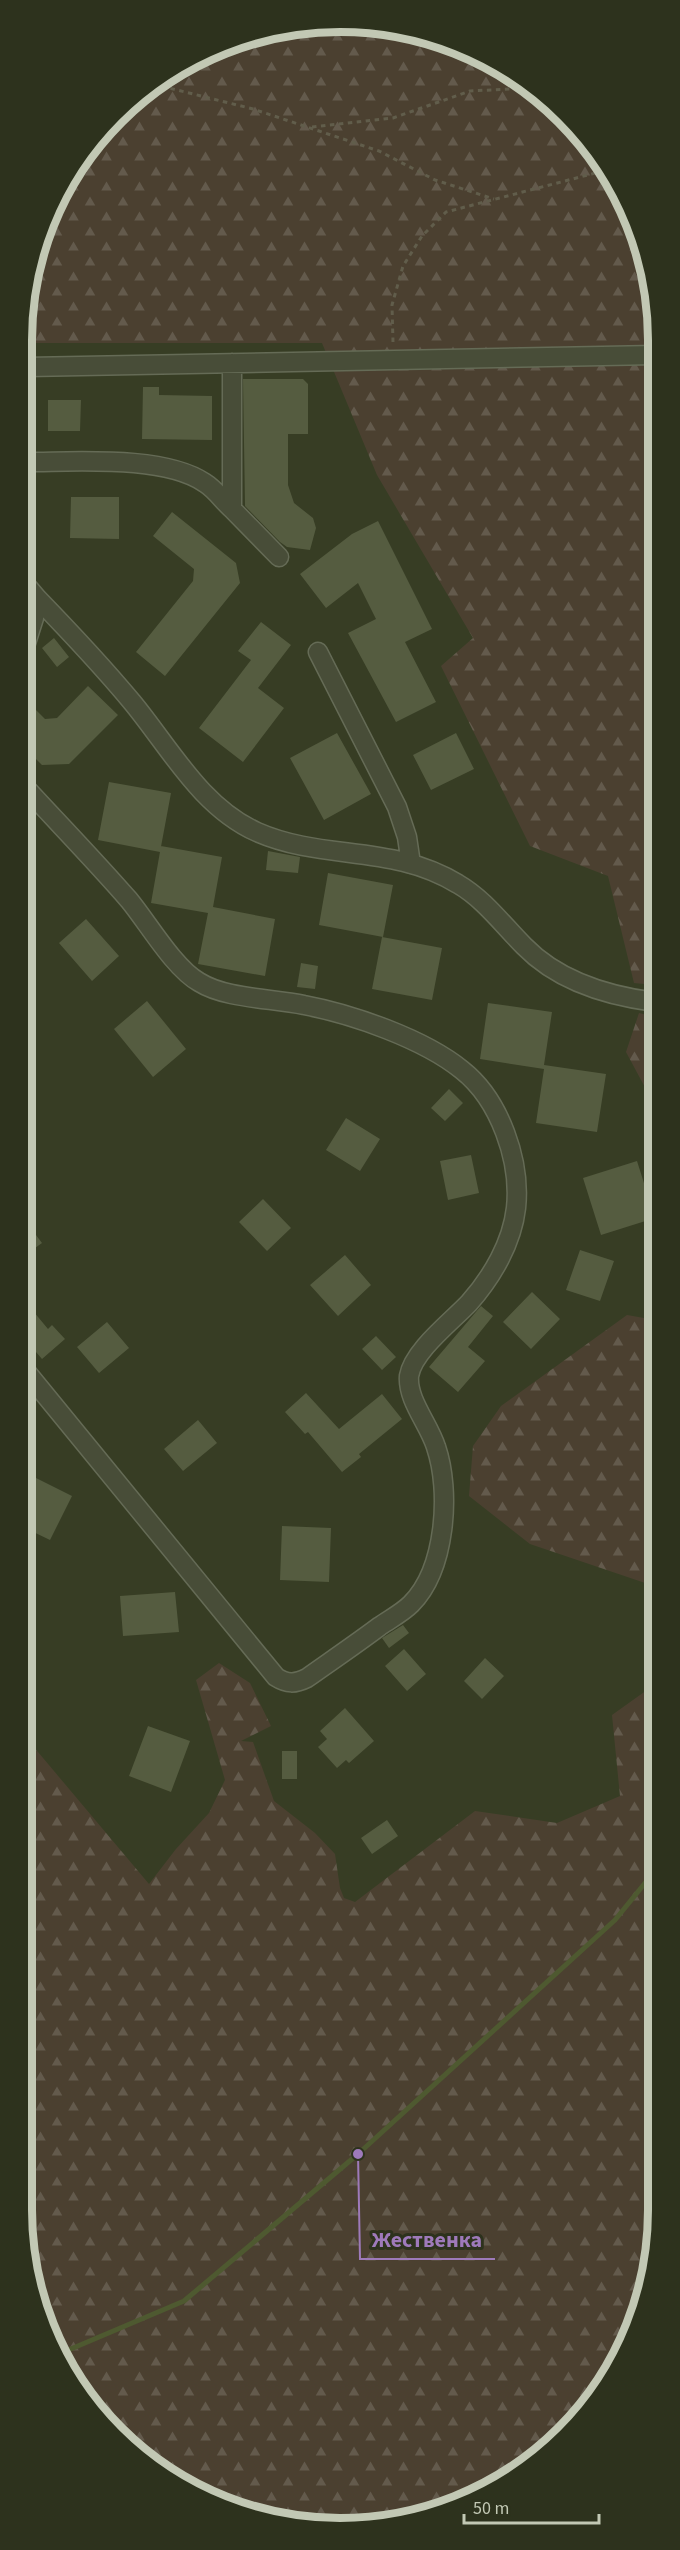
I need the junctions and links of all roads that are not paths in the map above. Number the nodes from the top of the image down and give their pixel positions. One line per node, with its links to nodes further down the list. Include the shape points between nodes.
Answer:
1 (648, 355): 2 (street)
2 (232, 363): 3 (street); 5 (street)
3 (32, 367)
4 (32, 462): 5 (street, via 114,462 161,467 205,483)
5 (232, 509): 6 (street)
6 (279, 557)
7 (32, 592): 8 (street); 11 (street, via 133,704 192,781 240,823 280,841)
8 (32, 624)
9 (318, 652): 11 (street, via 397,807)
10 (32, 794): 13 (street, via 129,900 183,969 201,984 336,1012 406,1038 462,1070 478,1085 502,1128 517,1188 510,1237 491,1274 470,1302 420,1353 410,1373 409,1387 436,1446 444,1478 444,1521 434,1563 412,1603 297,1683 276,1677)
11 (411, 864): 12 (street, via 445,876 473,894 526,949 562,975 608,994)
12 (648, 1001)
13 (32, 1379)

